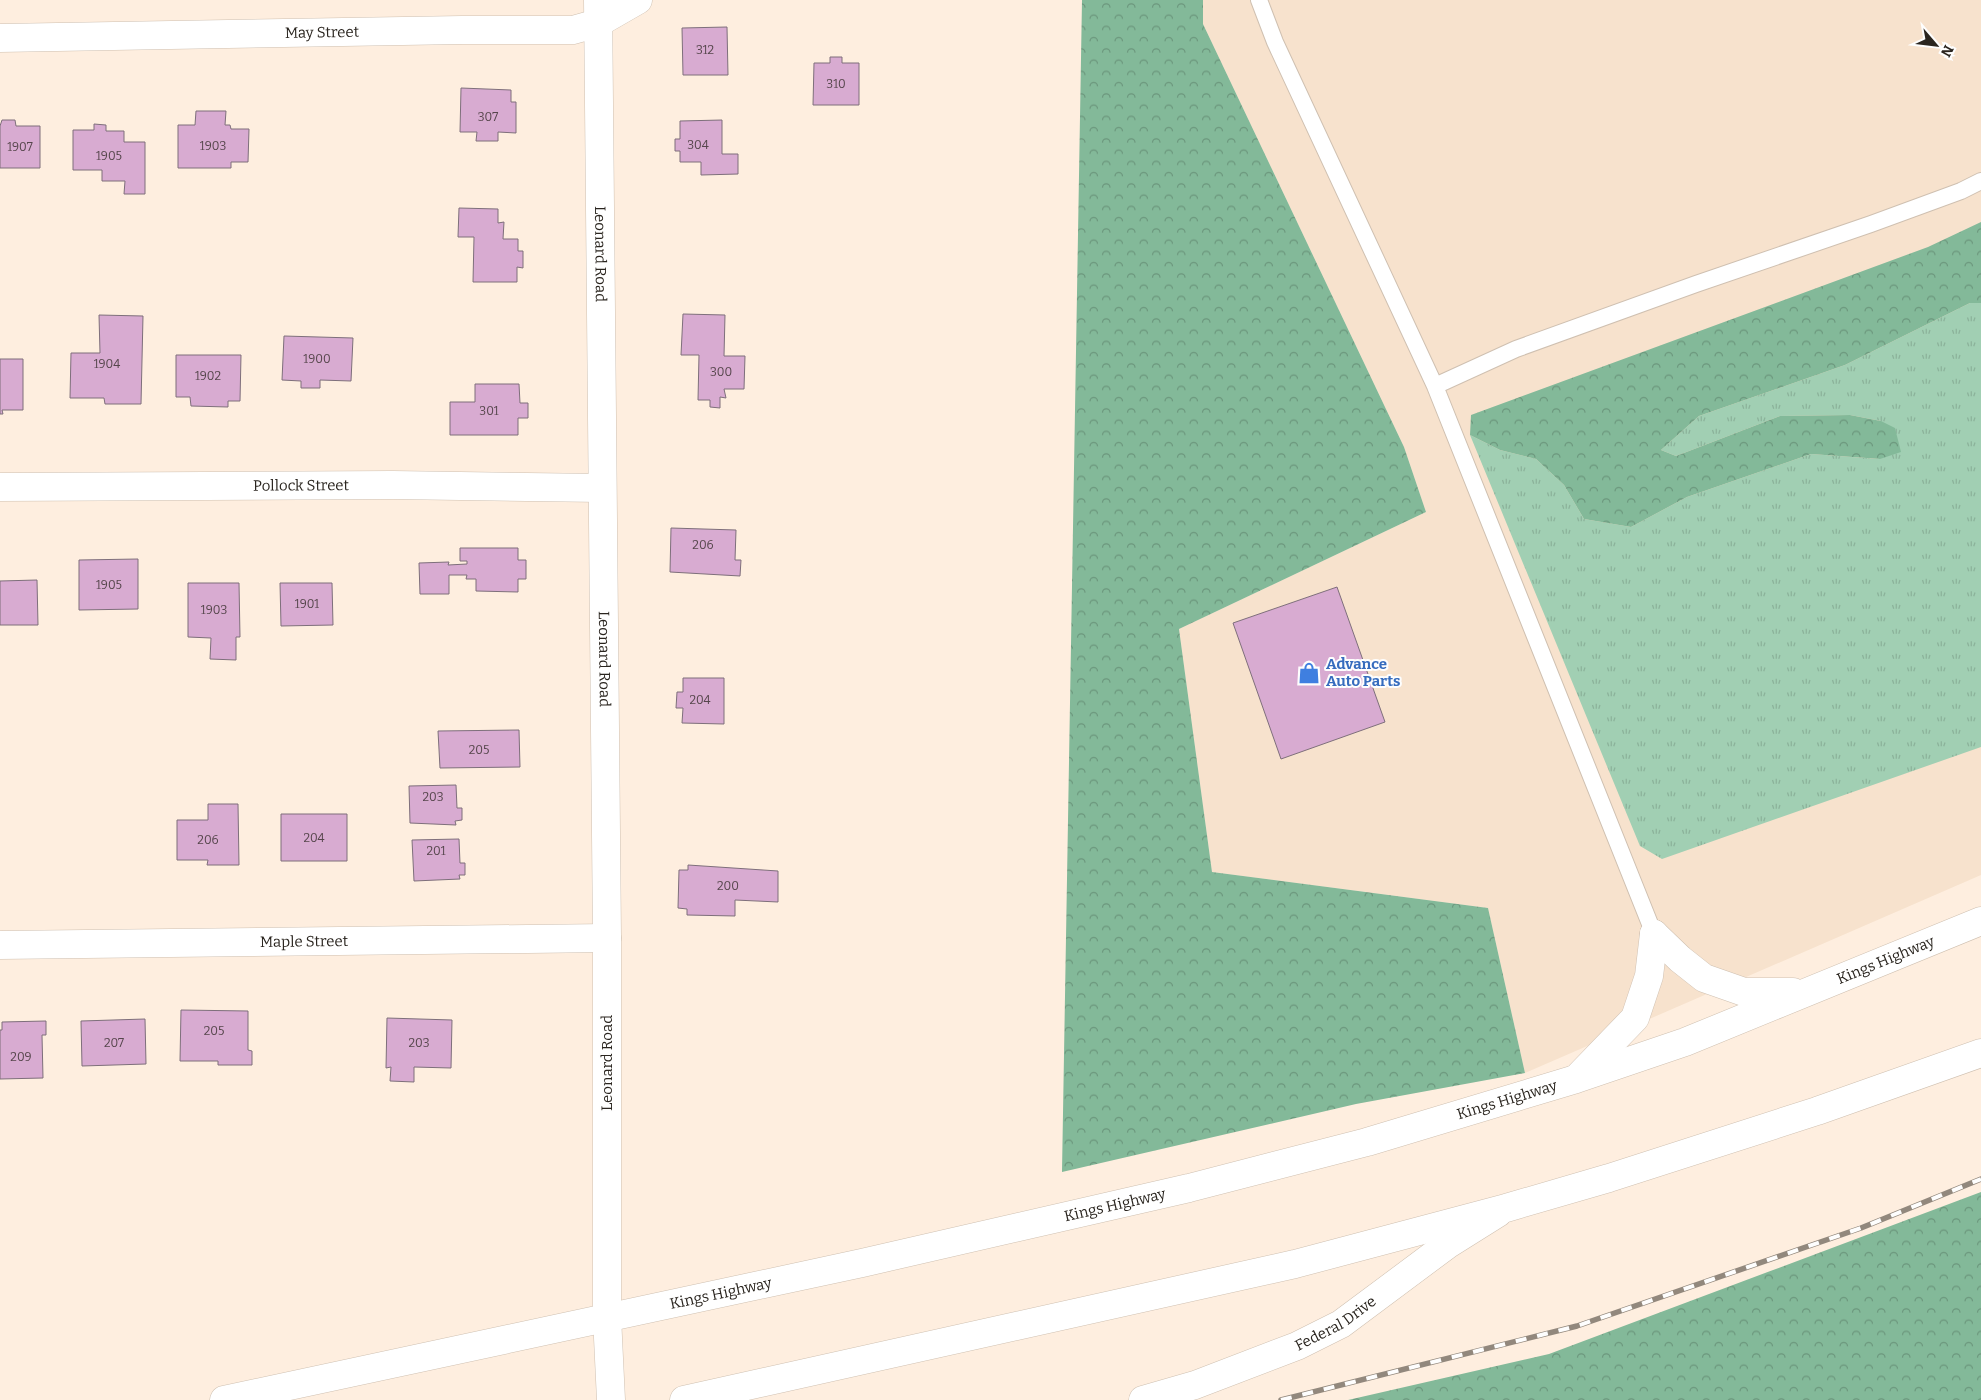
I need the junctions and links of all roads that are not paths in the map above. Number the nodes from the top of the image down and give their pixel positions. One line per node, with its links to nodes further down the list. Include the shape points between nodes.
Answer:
1 (638, 0): 3 (main road, May Street)
2 (1259, 0): 6 (lane, via 1275,42)
3 (598, 12): 4 (main road, May Street, via 573,30); 8 (main road, Leonard Road)
4 (0, 38)
5 (1981, 181): 6 (lane, via 1871,224 1516,349)
6 (1435, 386): 10 (lane)
7 (0, 488): 8 (main road, Pollock Street, via 403,485)
8 (602, 488): 11 (main road, Leonard Road)
9 (1981, 921): 13 (main road, Kings Highway)
10 (1654, 934): 13 (main road, via 1704,978 1744,992); 15 (main road, via 1649,976 1635,1018)
11 (607, 938): 12 (main road, Maple Street); 17 (main road, Leonard Road)
12 (0, 945)
13 (1805, 993): 15 (main road, Kings Highway, via 1686,1042)
14 (1981, 1053): 16 (main road, via 1817,1112)
15 (1576, 1079): 17 (main road, Kings Highway, via 1367,1142 1189,1188 872,1261)
16 (1506, 1208): 20 (main road, via 1295,1264); 21 (main road, Federal Drive, via 1447,1245 1341,1324 1288,1350 1195,1385)
17 (607, 1317): 18 (main road, Kings Highway); 19 (main road)
18 (224, 1400)
19 (611, 1400)
20 (684, 1400)
21 (1143, 1400)

